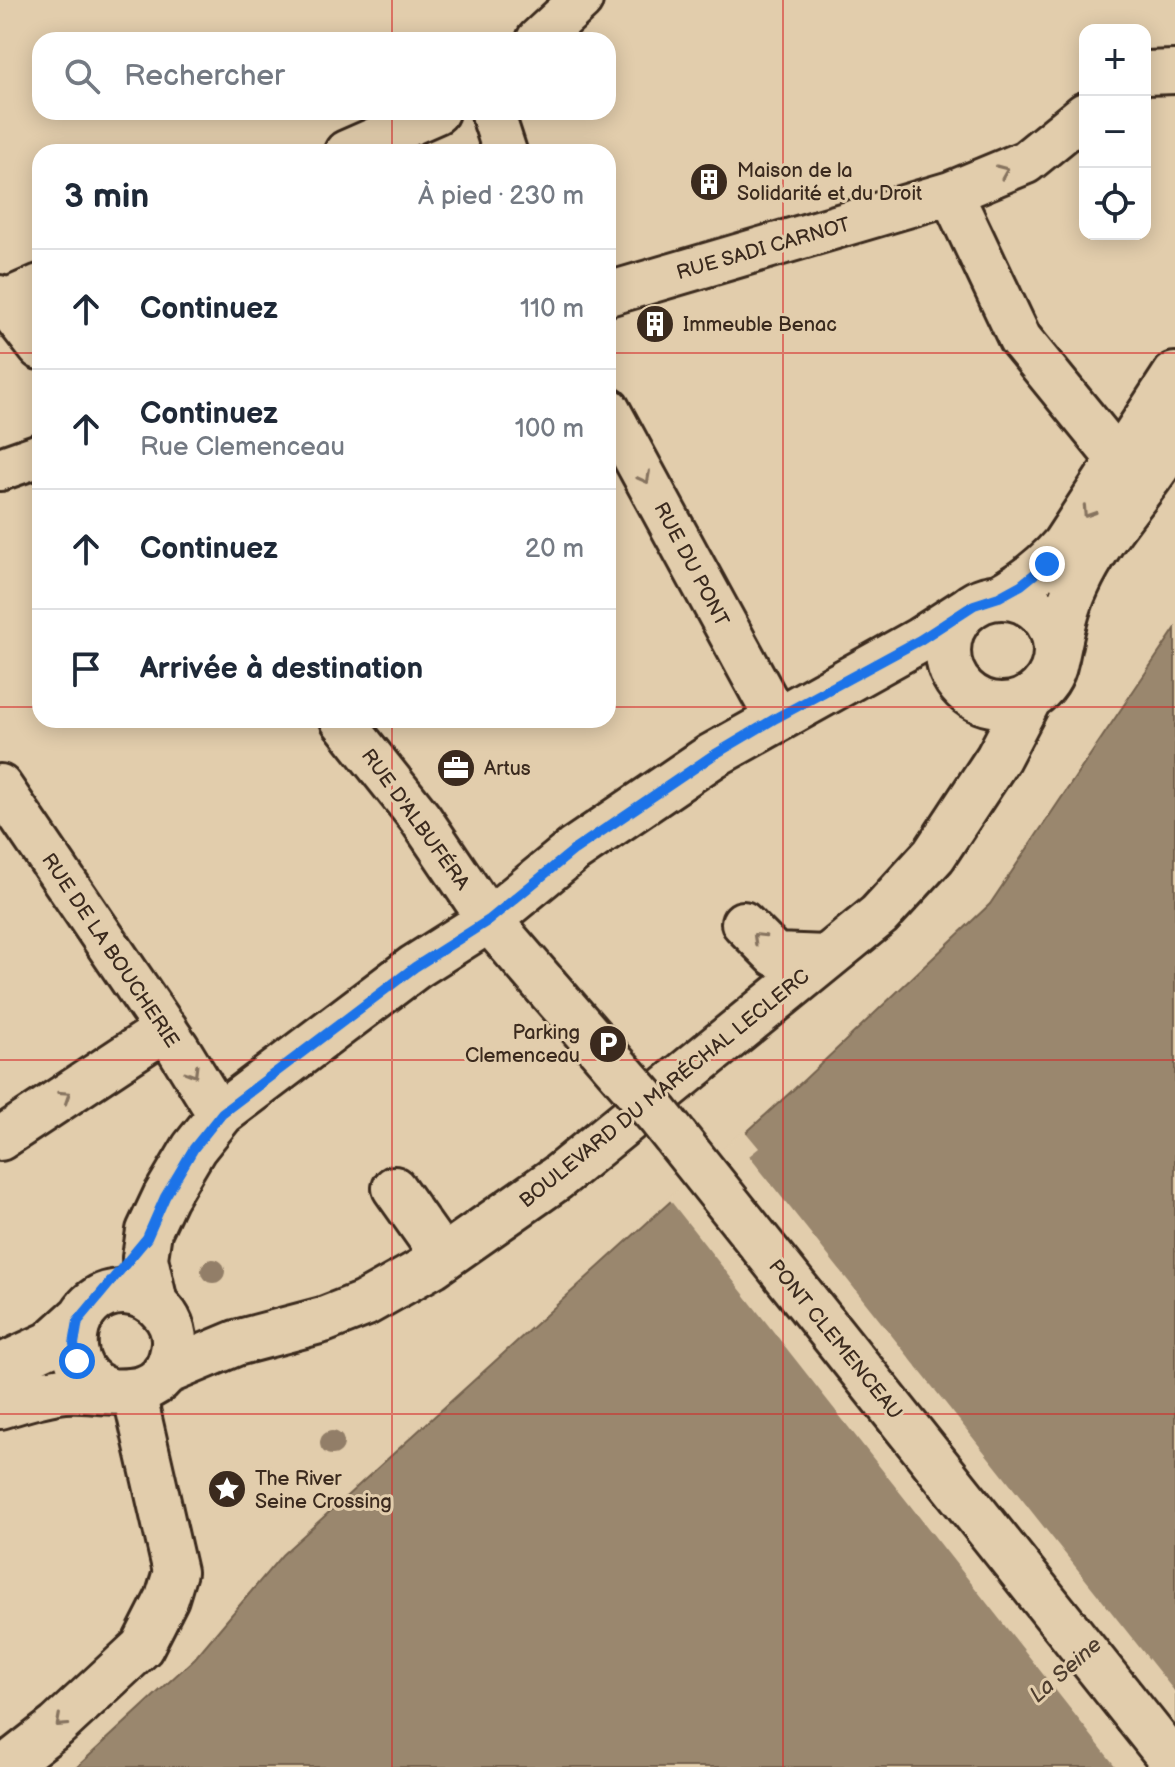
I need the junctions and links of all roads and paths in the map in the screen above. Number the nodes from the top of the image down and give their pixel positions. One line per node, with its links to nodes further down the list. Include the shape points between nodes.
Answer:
1 (581, 0): 2 (street)
2 (547, 32)
3 (1175, 72): 4 (street)
4 (1151, 73)
5 (1079, 119): 10 (street, RUE SADI CARNOT, one-way to 5, via 1026,162)
6 (419, 120): 8 (street)
7 (495, 120): 9 (street)
8 (364, 144)
9 (502, 144)
10 (951, 193): 11 (street, RUE SADI CARNOT); 19 (street, via 1020,339 1112,452)
11 (616, 292)
12 (15, 295): 13 (street)
13 (32, 331)
14 (1175, 375): 19 (main road)
15 (616, 424): 25 (street, RUE DU PONT, one-way to 25)
16 (1175, 439): 22 (main road, via 1090,561 1070,602)
17 (32, 458): 18 (street)
18 (0, 469)
19 (1115, 470): 20 (main road, one-way to 20, via 1056,555 1021,585)
20 (984, 603): 21 (main road); 22 (main road, via 1025,602 1041,614 1054,637); 23 (main road, via 952,630 948,650)
21 (895, 652): 23 (main road, via 926,654); 25 (main road)
22 (1056, 658): 24 (main road, via 1049,678)
23 (961, 680): 24 (main road, via 990,704); 28 (main road, BOULEVARD DU MARÉCHAL LECLERC, via 977,725)
24 (1030, 697): 28 (main road, BOULEVARD DU MARÉCHAL LECLERC, via 998,758)
25 (776, 718): 29 (main road, via 574,850)
26 (348, 728): 29 (street, RUE D'ALBUFÉRA, via 420,818)
27 (0, 786): 32 (street, RUE DE LA BOUCHERIE)
28 (961, 811): 31 (main road, BOULEVARD DU MARÉCHAL LECLERC, via 917,876)
29 (489, 920): 33 (main road, via 415,967); 44 (main road, PONT CLEMENCEAU, bridge, via 658,1115)
30 (743, 923): 31 (street, one-way to 30, via 775,955)
31 (827, 957): 37 (main road, BOULEVARD DU MARÉCHAL LECLERC, via 557,1178)
32 (166, 1029): 33 (street, RUE DE LA BOUCHERIE, one-way to 33); 34 (street, one-way to 32)
33 (222, 1113): 36 (main road, via 194,1148)
34 (0, 1139)
35 (394, 1188): 37 (street, via 433,1243)
36 (147, 1238): 38 (main road); 39 (main road, via 148,1277)
37 (433, 1265): 40 (main road, BOULEVARD DU MARÉCHAL LECLERC, via 364,1304)
38 (89, 1308): 39 (main road, via 126,1292); 41 (main road, via 50,1344); 42 (main road, via 74,1338 77,1361 91,1381)
39 (161, 1310): 40 (main road, via 190,1329); 42 (main road, via 172,1329 174,1349)
40 (236, 1343): 42 (main road, BOULEVARD DU MARÉCHAL LECLERC)
41 (0, 1367)
42 (135, 1385): 43 (main road, via 64,1390); 45 (street, one-way to 45, via 175,1572 167,1598 142,1647 30,1748)
43 (0, 1406)
44 (1175, 1764)
45 (0, 1767)

